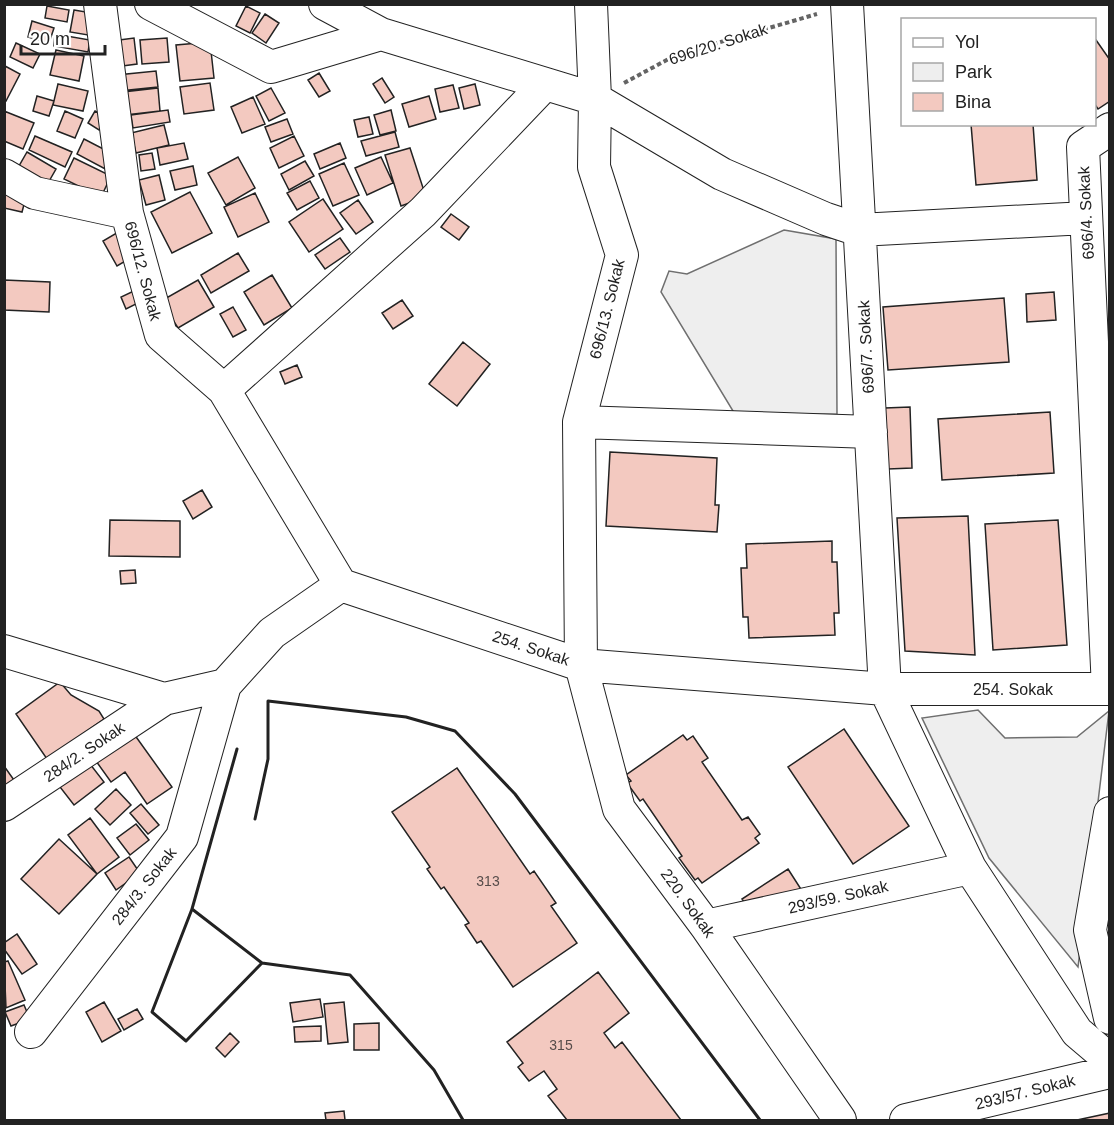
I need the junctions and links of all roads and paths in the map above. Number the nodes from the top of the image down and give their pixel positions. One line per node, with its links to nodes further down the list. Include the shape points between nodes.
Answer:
1 (100, 4): 11 (street, 696/12. Sokak)
2 (151, 4): 6 (street, via 271,67)
3 (325, 4): 6 (street)
4 (591, 4): 8 (street, 696/13. Sokak)
5 (847, 5): 8 (path, 696/20. Sokak, via 676,55); 13 (street, 696/7. Sokak)
6 (381, 34): 7 (street)
7 (545, 84): 8 (street); 15 (street, via 423,212)
8 (595, 99): 13 (street, via 722,174); 16 (street, 696/13. Sokak, via 594,167 622,255)
9 (1110, 129): 12 (street, 696/4. Sokak, via 1083,147)
10 (4, 174): 11 (street, via 35,192)
11 (127, 213): 15 (street, 696/12. Sokak, via 160,334)
12 (1086, 218): 13 (street); 14 (street, 696/4. Sokak)
13 (860, 230): 17 (street, 696/7. Sokak)
14 (1100, 306): 18 (street, 696/4. Sokak)
15 (224, 390): 19 (street, 696/12. Sokak)
16 (579, 422): 17 (street); 21 (street, 696/13. Sokak)
17 (871, 432): 23 (street, 696/7. Sokak)
18 (1103, 462): 24 (street, 696/4. Sokak)
19 (341, 585): 21 (street, 254. Sokak); 22 (street, via 272,633)
20 (4, 651): 25 (street)
21 (581, 665): 23 (street, 254. Sokak); 29 (street, 220. Sokak, via 619,809)
22 (225, 685): 25 (street); 31 (street, 284/3. Sokak, via 182,837)
23 (885, 689): 24 (street, 254. Sokak); 28 (street)
24 (1109, 689)
25 (164, 699): 26 (street, 284/2. Sokak)
26 (4, 805)
27 (1110, 813): 30 (street, via 1090,930)
28 (970, 868): 29 (street, 293/59. Sokak); 32 (street, via 1077,1032)
29 (706, 926): 34 (street, 220. Sokak)
30 (1110, 1018)
31 (31, 1032)
32 (1110, 1060)
33 (1110, 1072): 35 (street, 293/57. Sokak)
34 (840, 1120)
35 (906, 1120)

